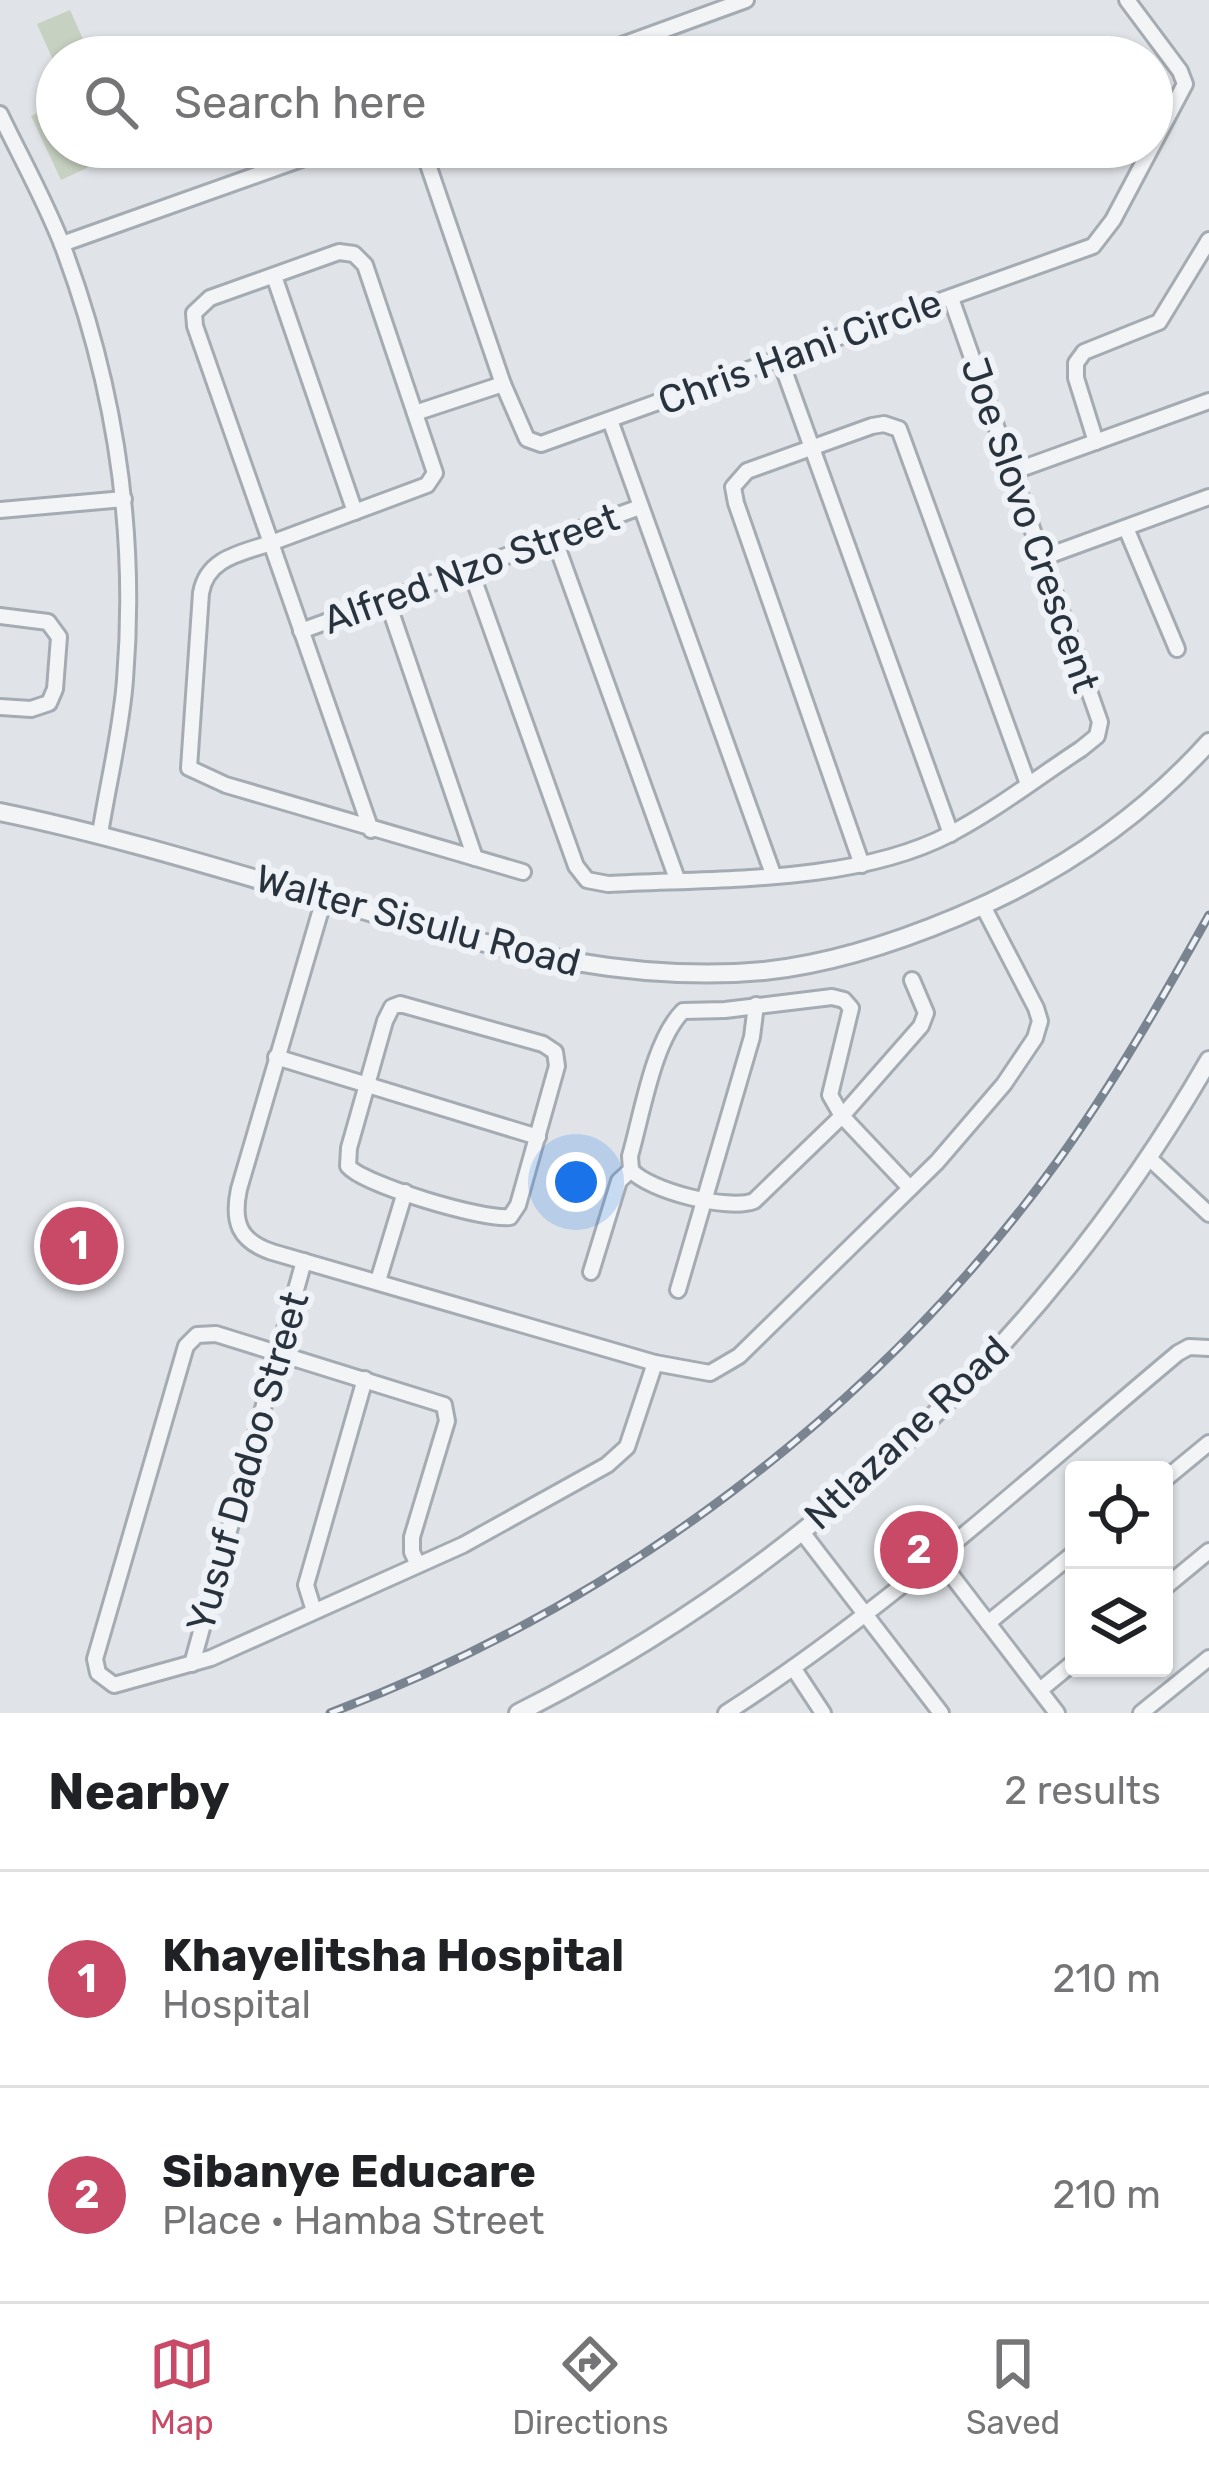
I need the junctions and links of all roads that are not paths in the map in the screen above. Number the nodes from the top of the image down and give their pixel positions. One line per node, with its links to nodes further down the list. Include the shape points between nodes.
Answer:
1 (746, 0): 3 (street)
2 (1131, 2): 4 (street, Chris Hani Circle)
3 (647, 36)
4 (1156, 36)
5 (1173, 60): 6 (street, Chris Hani Circle, via 1185,84)
6 (1173, 106)
7 (0, 114): 12 (street)
8 (276, 168): 12 (street)
9 (429, 168): 16 (street, Chris Hani Circle)
10 (1140, 168): 14 (street, Chris Hani Circle, via 1093,246)
11 (1209, 240): 20 (street, via 1159,322 1084,352 1076,363)
12 (62, 244): 24 (street, via 110,406)
13 (274, 276): 18 (street, via 339,252 359,258); 27 (street); 30 (street, via 209,298 193,319)
14 (951, 298): 15 (street, Chris Hani Circle); 22 (street, Joe Slovo Crescent)
15 (780, 359): 19 (street, Chris Hani Circle); 21 (street)
16 (503, 384): 18 (street); 19 (street, Chris Hani Circle, via 522,431 536,444)
17 (1209, 400): 20 (street)
18 (415, 413): 27 (street, via 433,479)
19 (610, 420): 25 (street)
20 (1096, 442): 22 (street)
21 (814, 447): 39 (street, via 884,424 903,435); 43 (street); 45 (street, via 746,471 733,494)
22 (1012, 472): 31 (street, Joe Slovo Crescent)
23 (1209, 498): 28 (street)
24 (124, 499): 26 (street); 42 (street, via 125,684)
25 (640, 507): 29 (street, Alfred Nzo Street); 47 (street)
26 (0, 510)
27 (355, 512): 30 (street)
28 (1126, 528): 31 (street); 36 (street)
29 (554, 538): 32 (street, Alfred Nzo Street); 48 (street)
30 (271, 543): 35 (street); 41 (street, via 220,562 203,582 189,768)
31 (1042, 558): 39 (street, Joe Slovo Crescent, via 1100,729)
32 (470, 569): 33 (street, Alfred Nzo Street); 48 (street, Joe Slovo Crescent, via 584,878)
33 (387, 600): 35 (street, Alfred Nzo Street); 44 (street)
34 (0, 616): 37 (street, via 42,620 59,637 49,703)
35 (301, 631): 41 (street)
36 (1177, 649)
37 (0, 707)
38 (1209, 742): 50 (street, Walter Sisulu Road, via 1108,834)
39 (1028, 784): 43 (street, Joe Slovo Crescent)
40 (0, 812): 42 (street, Walter Sisulu Road)
41 (371, 830): 44 (street)
42 (100, 834): 49 (street, Walter Sisulu Road)
43 (950, 834): 45 (street, Joe Slovo Crescent)
44 (475, 858): 46 (street)
45 (862, 865): 47 (street, Joe Slovo Crescent)
46 (523, 872)
47 (773, 874): 48 (street, Joe Slovo Crescent)
48 (677, 879)
49 (324, 899): 50 (street, Walter Sisulu Road, via 542,958 675,974 767,970 856,953); 53 (street)
50 (983, 906): 60 (street, via 1040,1021 1004,1084)
51 (913, 980): 56 (street, via 926,1013 921,1026)
52 (756, 1006): 56 (street, via 844,1000 850,1008 830,1095); 59 (street, via 683,1011 671,1022); 62 (street)
53 (276, 1057): 55 (street); 64 (street, via 236,1223 258,1247)
54 (1209, 1060): 58 (street, Ntlazane Road)
55 (367, 1087): 57 (street); 57 (street, via 385,1021 400,1004 544,1044 557,1066); 61 (street, via 348,1166)
56 (842, 1117): 60 (street); 62 (street, via 754,1201 738,1207)
57 (538, 1137): 61 (street, via 518,1205 506,1219)
58 (1148, 1157): 63 (street); 74 (street, Ntlazane Road, via 1082,1251 984,1366)
59 (631, 1170): 62 (street, via 648,1184); 65 (street, via 620,1181)
60 (910, 1188): 70 (street, via 722,1370)
61 (405, 1192): 66 (street)
62 (705, 1199): 67 (street)
63 (1209, 1214)
64 (304, 1261): 66 (street); 69 (street, Yusuf Dadoo Street)
65 (592, 1271)
66 (378, 1281): 70 (street)
67 (678, 1290)
68 (1209, 1348): 76 (street, via 1178,1353)
69 (278, 1353): 71 (street); 84 (street, Yusuf Dadoo Street); 84 (street, via 206,1332 186,1346 95,1659 101,1678 114,1684)
70 (655, 1363): 78 (street, via 620,1456)
71 (365, 1379): 78 (street, via 439,1401 447,1411 412,1537); 80 (street, via 306,1585)
72 (1209, 1443): 73 (street)
73 (1173, 1473)
74 (802, 1532): 81 (street); 88 (street, Ntlazane Road, via 660,1633)
75 (1209, 1551): 79 (street)
76 (936, 1556): 81 (street); 82 (street)
77 (1065, 1560): 82 (street)
78 (418, 1565): 80 (street)
79 (1173, 1581)
80 (314, 1611): 84 (street)
81 (866, 1614): 86 (street); 91 (street)
82 (988, 1623): 87 (street)
83 (1209, 1658): 93 (street)
84 (192, 1664)
85 (1065, 1669): 87 (street)
86 (794, 1670): 89 (street); 90 (street)
87 (1040, 1690): 92 (street)
88 (518, 1713)
89 (726, 1713)
90 (823, 1713)
91 (941, 1713)
92 (1058, 1713)
93 (1142, 1713)

